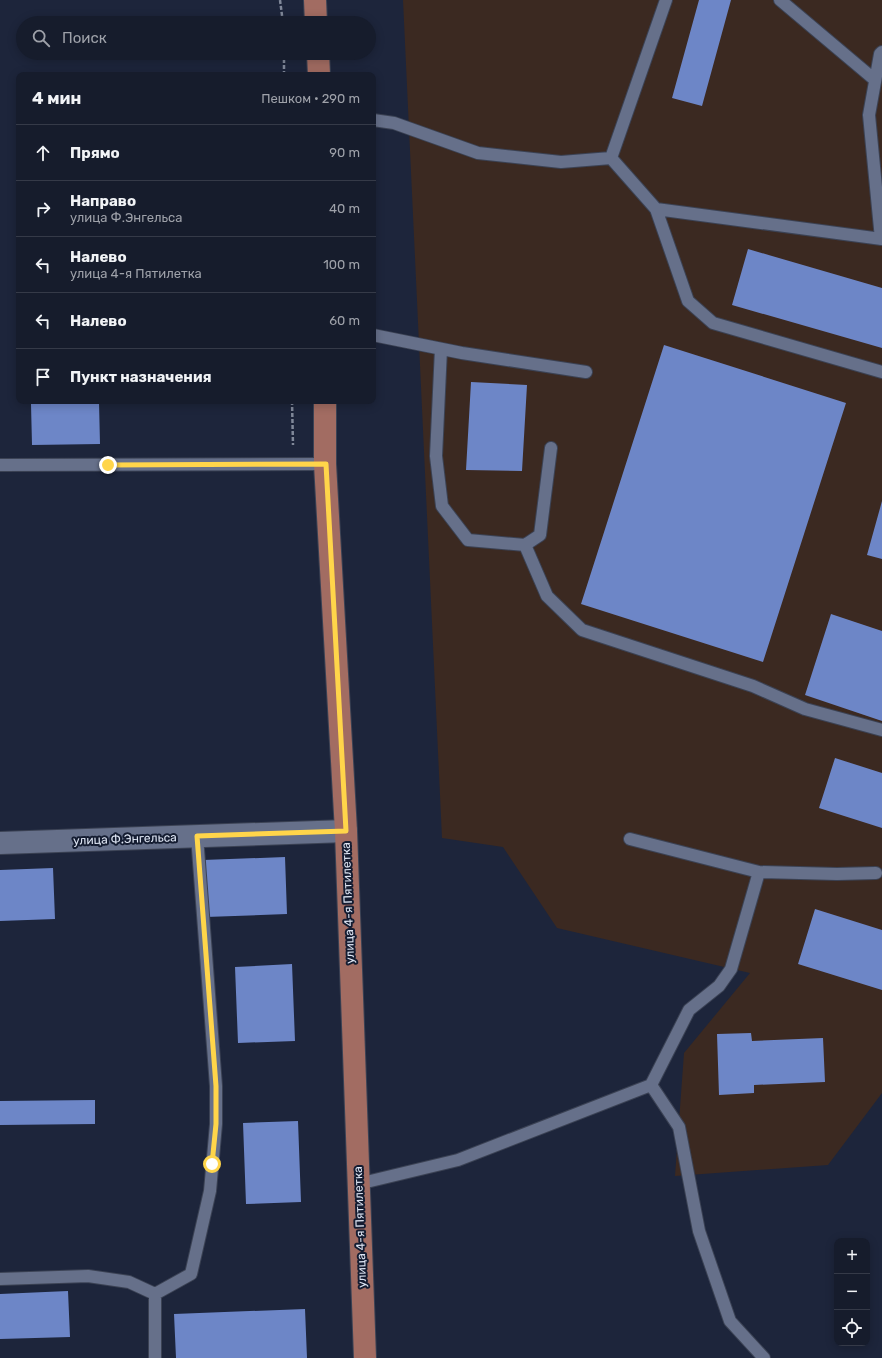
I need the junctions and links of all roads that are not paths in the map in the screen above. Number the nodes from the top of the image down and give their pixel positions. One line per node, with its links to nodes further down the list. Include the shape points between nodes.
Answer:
1 (315, 0): 4 (main road)
2 (666, 0): 10 (lane)
3 (780, 0): 8 (lane)
4 (316, 16)
5 (882, 52): 8 (lane)
6 (318, 60): 7 (main road)
7 (319, 72)
8 (875, 80): 12 (lane, via 869,115)
9 (376, 120): 10 (lane, via 394,122 478,153 561,162)
10 (611, 158): 11 (lane)
11 (656, 209): 12 (lane); 16 (lane, via 688,301 713,323)
12 (881, 239)
13 (376, 335): 14 (lane)
14 (441, 349): 15 (lane); 21 (lane, via 436,456 442,506 468,540)
15 (586, 372)
16 (882, 372)
17 (325, 404): 19 (main road, улица 4-я Пятилетка)
18 (551, 448): 21 (lane, via 540,535)
19 (326, 464): 20 (lane); 23 (main road, улица 4-я Пятилетка)
20 (0, 465)
21 (525, 545): 22 (lane, via 547,596 582,630 753,686 805,709)
22 (882, 730)
23 (346, 831): 24 (street, улица Ф.Энгельса); 30 (main road, улица 4-я Пятилетка)
24 (197, 836): 26 (street, улица Ф.Энгельса); 32 (lane, via 216,1086 216,1124 210,1191 191,1274)
25 (630, 839): 27 (lane)
26 (0, 843)
27 (759, 872): 28 (lane); 29 (lane, via 731,969 719,986 689,1010)
28 (876, 873)
29 (651, 1085): 30 (lane, via 458,1160); 35 (lane, via 679,1127 699,1231 730,1321)
30 (358, 1184): 34 (main road, улица 4-я Пятилетка)
31 (0, 1279): 32 (lane, via 88,1276 130,1282)
32 (155, 1294): 33 (lane)
33 (155, 1358)
34 (365, 1358)
35 (764, 1358)

